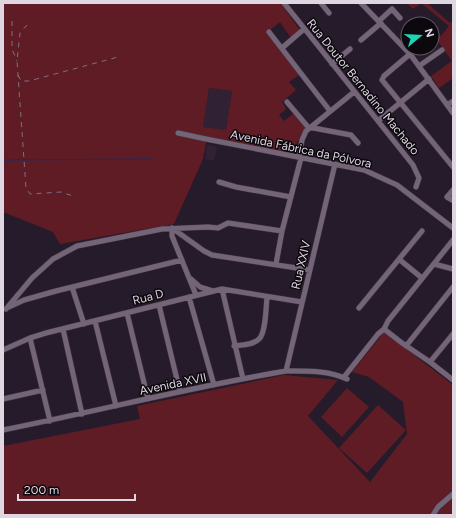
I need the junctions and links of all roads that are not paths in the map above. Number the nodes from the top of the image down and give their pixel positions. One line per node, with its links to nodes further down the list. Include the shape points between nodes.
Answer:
1 (284, 3): 7 (street, Rua Doutor Bernadino Machado)
2 (321, 3): 4 (street)
3 (361, 3): 6 (street)
4 (329, 13)
5 (400, 18): 6 (street, via 392,9)
6 (380, 22): 9 (street); 10 (street)
7 (304, 29): 11 (street); 16 (street, Rua Doutor Bernadino Machado)
8 (269, 32): 11 (street)
9 (361, 40)
10 (400, 43)
11 (282, 48): 24 (street)
12 (350, 50): 16 (street)
13 (442, 50): 17 (street)
14 (408, 56): 22 (street, via 382,78)
15 (412, 56): 17 (street)
16 (332, 64): 19 (street, Rua Doutor Bernadino Machado)
17 (419, 66): 18 (street)
18 (429, 79): 22 (street); 23 (street)
19 (354, 92): 24 (street); 26 (street, Rua Doutor Bernadino Machado)
20 (453, 101): 23 (street)
21 (287, 102): 27 (street)
22 (400, 103): 26 (street); 32 (street)
23 (447, 105): 25 (street)
24 (330, 111): 27 (street)
25 (453, 113)
26 (378, 121): 34 (street, Rua Doutor Bernadino Machado, via 416,170)
27 (310, 127): 29 (street, via 352,135); 30 (street, via 302,140)
28 (178, 133): 30 (street, Avenida Fábrica da Pólvora)
29 (358, 144)
30 (300, 157): 31 (street, Avenida Fábrica da Pólvora); 36 (street)
31 (335, 164): 39 (street, Avenida Fábrica da Pólvora, via 364,170 391,181); 48 (street, Rua XXIV)
32 (453, 167)
33 (219, 182): 36 (street)
34 (416, 186)
35 (453, 190): 37 (street, via 447,197)
36 (291, 197): 40 (street)
37 (452, 200)
38 (172, 228): 40 (street, via 218,228 228,223); 43 (street, via 172,236); 45 (street, via 212,255); 61 (street, via 77,246 66,251 32,278)
39 (453, 228)
40 (282, 230): 45 (street)
41 (422, 231): 44 (street)
42 (453, 240): 46 (street)
43 (182, 260): 49 (street); 51 (street)
44 (400, 260): 50 (street); 60 (street)
45 (276, 264): 48 (street)
46 (434, 264): 47 (street); 50 (street)
47 (453, 269)
48 (310, 270): 58 (street, Rua XXIV)
49 (189, 277): 54 (street, via 200,287); 55 (street)
50 (422, 278): 66 (street)
51 (72, 287): 61 (street, via 24,300); 64 (street)
52 (453, 287): 70 (street)
53 (222, 290): 54 (street, Rua D); 57 (street, Rua D); 69 (street)
54 (214, 291): 55 (street, Rua D)
55 (196, 295): 56 (street, Rua D)
56 (189, 297): 59 (street, Rua D); 76 (street)
57 (267, 297): 58 (street, Rua D); 69 (street, via 261,336 258,340)
58 (302, 302): 73 (street, Rua XXIV)
59 (159, 305): 62 (street, Rua D); 78 (street)
60 (359, 308)
61 (4, 309)
62 (127, 313): 63 (street, Rua D); 80 (street)
63 (95, 321): 64 (street, Rua D); 81 (street)
64 (84, 324): 65 (street, Rua D)
65 (63, 329): 68 (street, Rua D); 82 (street)
66 (384, 329): 70 (street); 73 (street, Avenida XVII, via 345,378 308,370)
67 (453, 334): 72 (street)
68 (30, 338): 71 (street, Rua D); 77 (street)
69 (234, 346): 74 (street)
70 (406, 346): 72 (street)
71 (4, 349)
72 (430, 362): 75 (street)
73 (286, 371): 74 (street, Avenida XVII)
74 (243, 379): 76 (street, Avenida XVII)
75 (453, 380)
76 (214, 385): 78 (street, Avenida XVII)
77 (43, 390): 79 (street); 83 (street)
78 (180, 392): 80 (street, Avenida XVII)
79 (3, 399)
80 (148, 399): 81 (street, Avenida XVII)
81 (116, 406): 82 (street, Avenida XVII)
82 (82, 414): 83 (street, Avenida XVII)
83 (50, 421): 84 (street, Avenida XVII)
84 (3, 430)
85 (453, 494): 86 (street)
86 (433, 515)

